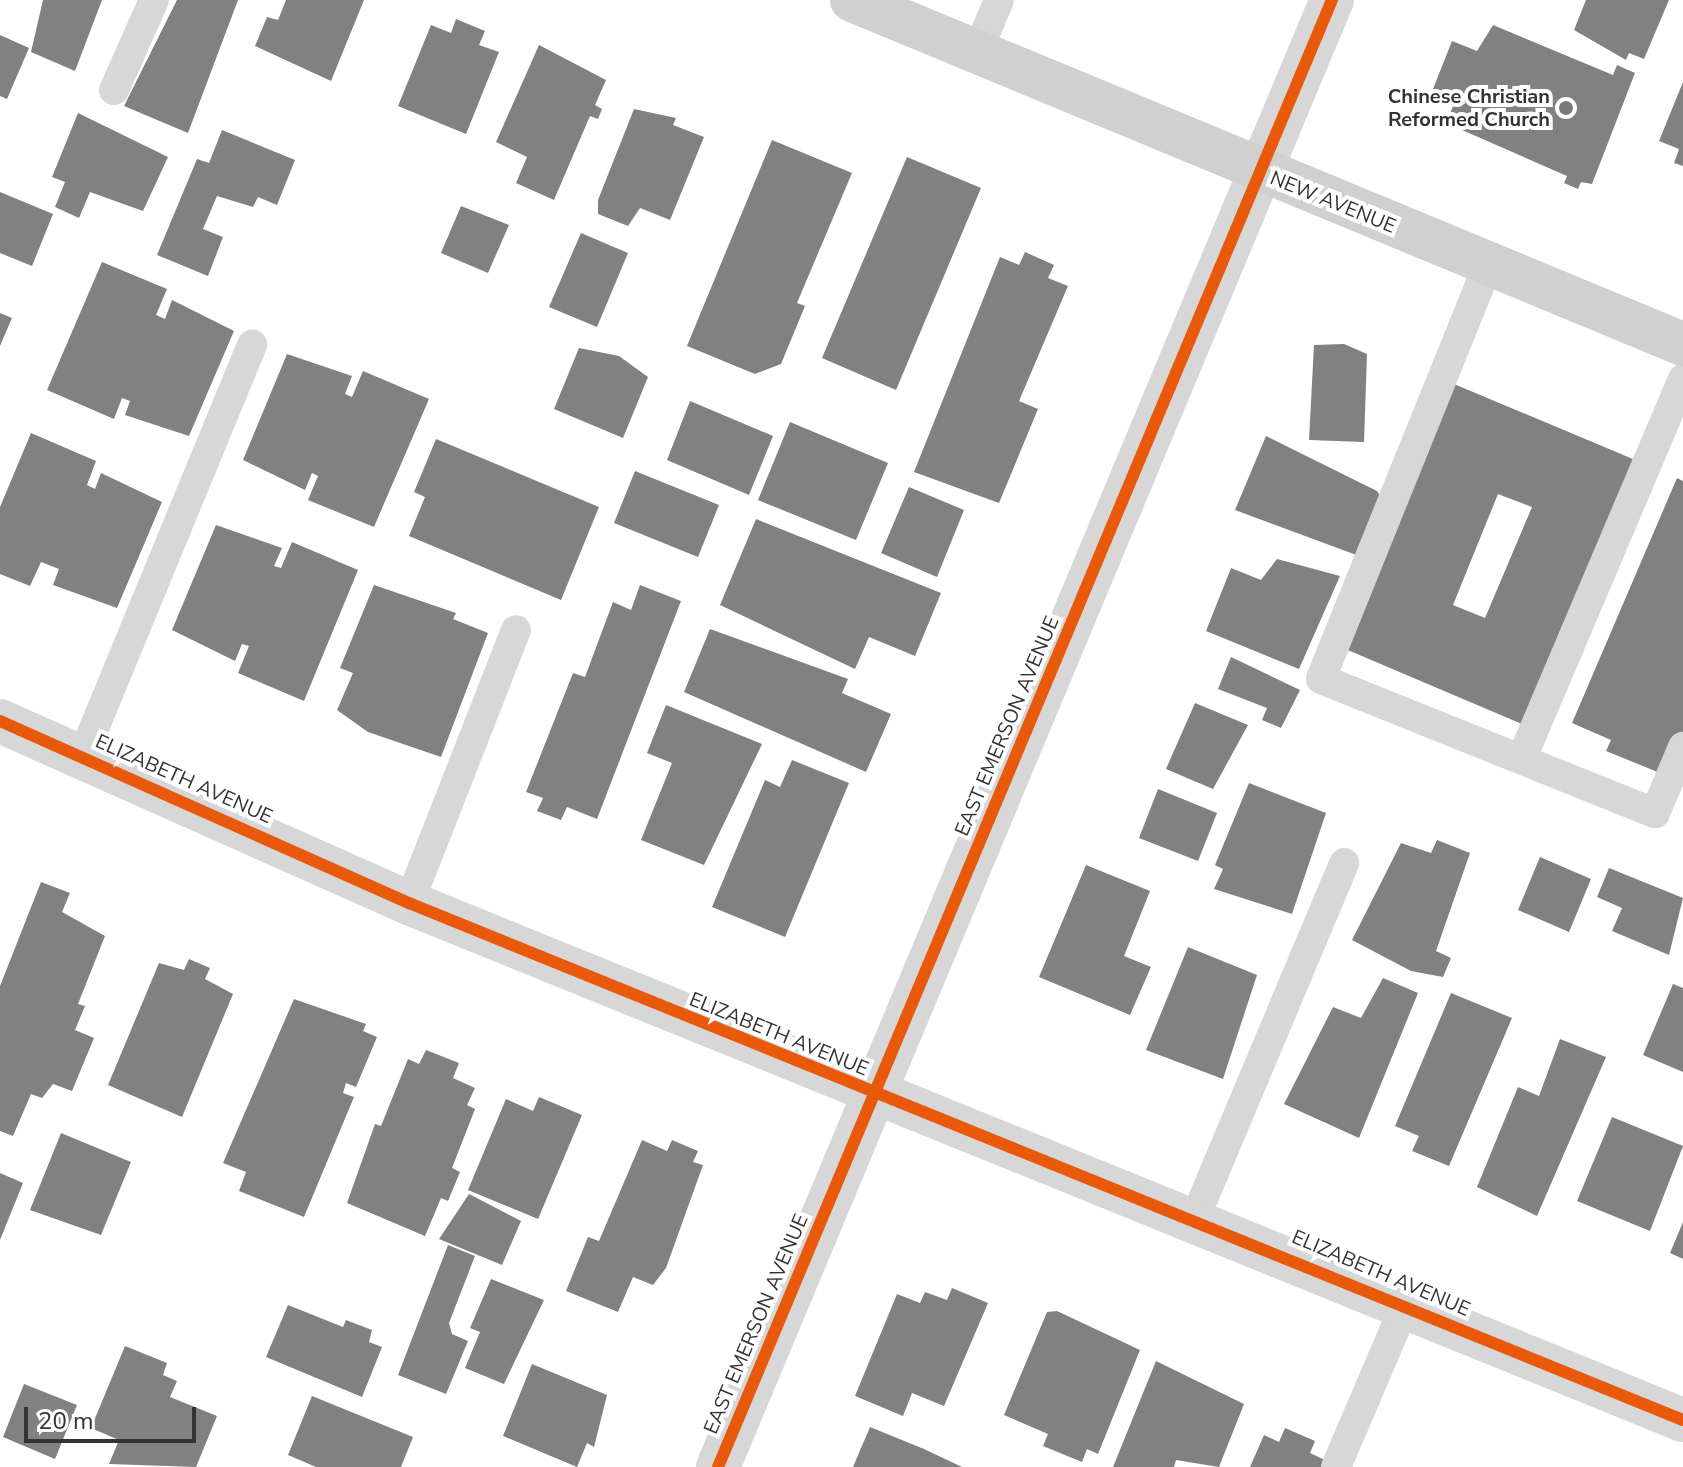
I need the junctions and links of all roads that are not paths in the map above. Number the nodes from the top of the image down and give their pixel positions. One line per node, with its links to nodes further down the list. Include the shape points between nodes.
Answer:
1 (154, 0): 6 (lane)
2 (999, 0): 5 (lane)
3 (1332, 0): 7 (street, EAST EMERSON AVENUE)
4 (874, 4): 5 (main road, NEW AVENUE)
5 (977, 53): 7 (main road, NEW AVENUE)
6 (114, 90)
7 (1262, 173): 8 (main road, NEW AVENUE); 19 (street, EAST EMERSON AVENUE)
8 (1488, 265): 10 (main road, NEW AVENUE); 16 (lane, via 1321,679)
9 (252, 344): 15 (lane)
10 (1683, 344)
11 (1683, 379): 16 (lane)
12 (516, 630): 18 (lane)
13 (0, 721): 15 (street, ELIZABETH AVENUE)
14 (1683, 747): 16 (lane, via 1655,813)
15 (83, 755): 18 (street, ELIZABETH AVENUE)
16 (1522, 758)
17 (1344, 863): 20 (lane)
18 (409, 903): 19 (street, ELIZABETH AVENUE)
19 (874, 1095): 20 (street, ELIZABETH AVENUE); 23 (street, EAST EMERSON AVENUE)
20 (1195, 1218): 21 (street, ELIZABETH AVENUE)
21 (1405, 1305): 22 (street, ELIZABETH AVENUE); 24 (lane)
22 (1683, 1420)
23 (718, 1467)
24 (1336, 1467)

